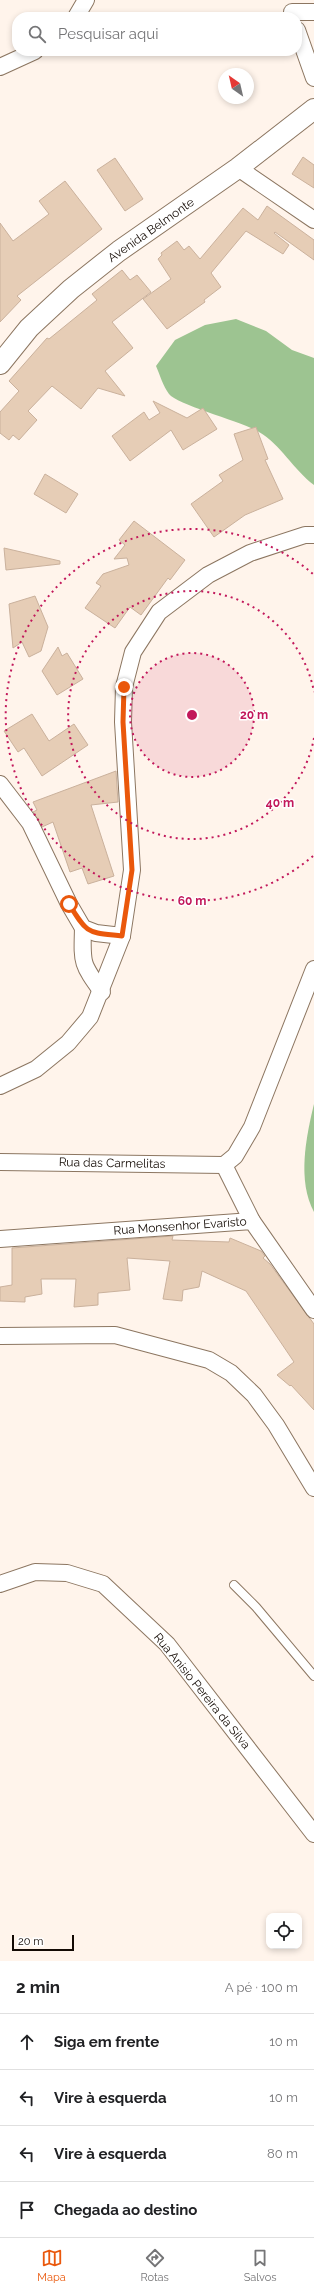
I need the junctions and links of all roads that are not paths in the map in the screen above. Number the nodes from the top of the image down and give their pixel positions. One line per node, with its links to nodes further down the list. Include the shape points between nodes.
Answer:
1 (86, 0): 3 (street)
2 (291, 10): 4 (street)
3 (79, 12)
4 (314, 12)
5 (302, 44): 8 (street)
6 (24, 56): 7 (street)
7 (0, 67)
8 (314, 78)
9 (314, 109): 10 (street, Avenida Belmonte)
10 (238, 168): 11 (street); 12 (street, Avenida Belmonte, via 119,251 71,289 29,328)
11 (314, 220)
12 (0, 364)
13 (314, 535): 16 (street, via 305,535 250,553 208,575 159,612 133,652 124,687 123,715 132,870)
14 (0, 784): 15 (street, via 30,823)
15 (83, 928): 16 (street, via 96,933); 18 (street, via 82,958 85,968)
16 (122, 936): 18 (street)
17 (314, 969): 21 (street, via 252,1127 234,1156)
18 (102, 992): 19 (street, via 90,1017 68,1043 36,1069)
19 (0, 1086)
20 (0, 1162): 21 (street, Rua das Carmelitas)
21 (224, 1165): 22 (street)
22 (252, 1221): 23 (street, Rua Monsenhor Evaristo); 24 (street, Rua Monsenhor Evaristo)
23 (0, 1239)
24 (314, 1310)
25 (0, 1336): 26 (street, via 115,1335 209,1360 231,1373 254,1395 276,1425)
26 (314, 1488)
27 (1, 1583): 30 (street, Rua Anisio Pereira da Silva, via 35,1572 67,1573 103,1584 167,1644)
28 (234, 1585): 29 (lane)
29 (314, 1676)
30 (314, 1834)

